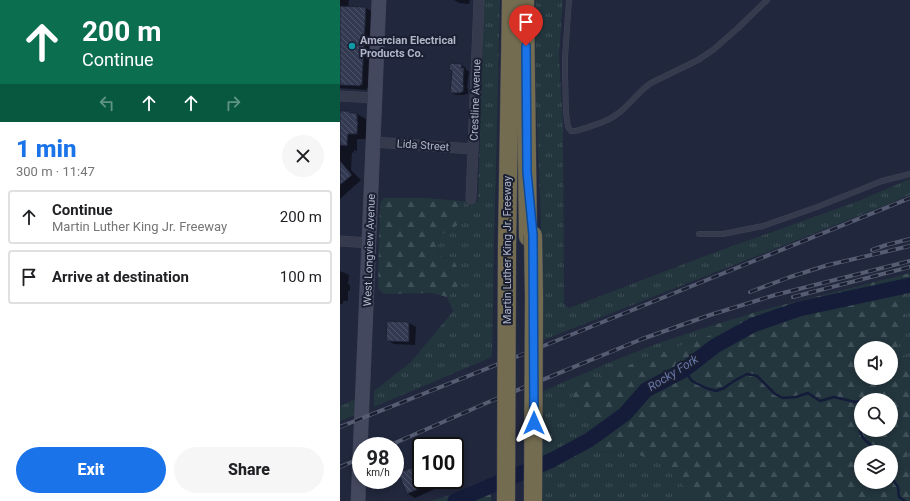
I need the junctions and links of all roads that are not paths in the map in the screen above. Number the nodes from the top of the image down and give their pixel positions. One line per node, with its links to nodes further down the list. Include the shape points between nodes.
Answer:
1 (379, 0): 8 (street, West Longview Avenue)
2 (479, 0): 10 (street, Crestline Avenue)
3 (511, 0): 17 (highway, Martin Luther King Jr. Freeway, via 507,202)
4 (525, 0): 14 (highway, Martin Luther King Jr. Freeway)
5 (569, 0): 6 (lane, via 565,73 566,113 571,131 616,115 651,83 713,50)
6 (767, 0)
7 (340, 96): 8 (street)
8 (375, 98): 9 (street, West Longview Avenue)
9 (373, 142): 10 (street, Lida Street); 16 (street, West Longview Avenue)
10 (473, 149): 12 (street, Crestline Avenue)
11 (910, 174): 13 (lane, via 882,181 764,226 722,234)
12 (471, 199)
13 (699, 234)
14 (530, 236): 21 (highway, Martin Luther King Jr. Freeway); 22 (highway, bridge, via 534,298)
15 (340, 241): 16 (street)
16 (369, 244): 18 (street, West Longview Avenue)
17 (503, 247): 19 (highway); 20 (highway, Martin Luther King Jr. Freeway, bridge)
18 (358, 501)
19 (499, 501)
20 (506, 501)
21 (527, 501)
22 (533, 501)

